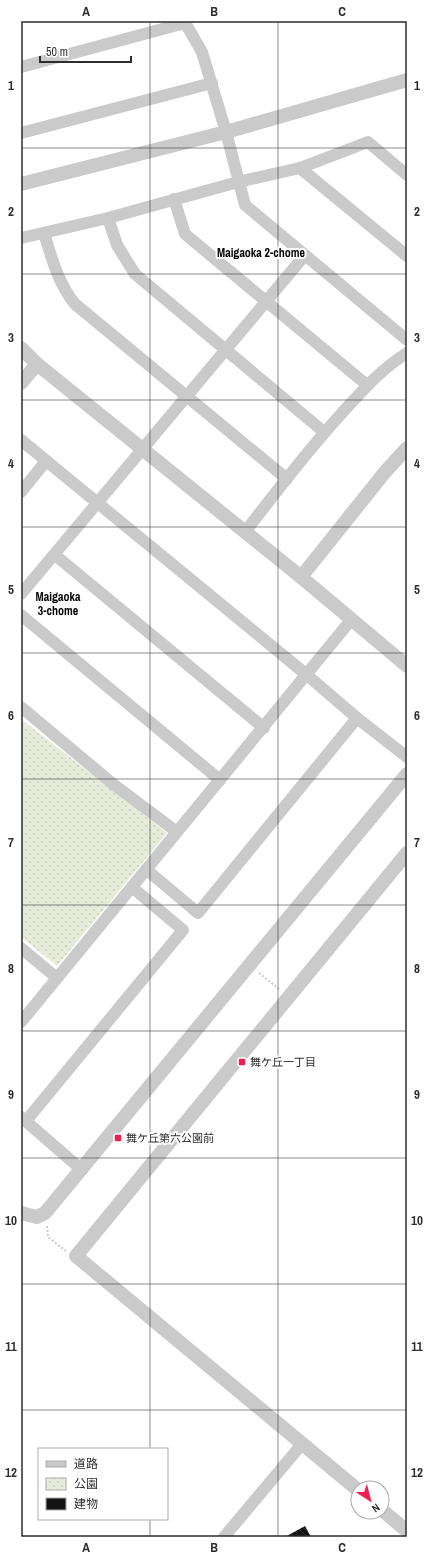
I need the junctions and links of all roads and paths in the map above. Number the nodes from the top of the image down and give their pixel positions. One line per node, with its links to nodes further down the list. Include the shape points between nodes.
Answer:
1 (185, 22): 2 (street); 4 (street, via 202,52)
2 (21, 67)
3 (407, 80): 5 (street)
4 (212, 83): 5 (street); 6 (street)
5 (226, 132): 9 (street); 10 (street)
6 (21, 133)
7 (300, 168): 8 (street, via 368,142); 9 (street); 16 (street)
8 (407, 175)
9 (238, 182): 11 (street); 15 (street, via 245,205)
10 (21, 184)
11 (174, 199): 12 (street); 17 (street, via 185,234)
12 (108, 218): 13 (street); 20 (street, via 117,245 135,274)
13 (44, 233): 14 (street); 25 (street, via 57,276 76,304)
14 (21, 238)
15 (305, 255): 17 (street); 18 (street)
16 (407, 256)
17 (266, 302): 20 (street); 24 (street)
18 (407, 340)
19 (21, 348): 22 (street)
20 (226, 350): 25 (street); 26 (street)
21 (407, 353): 24 (street, via 391,363)
22 (37, 364): 23 (street); 28 (street)
23 (21, 383)
24 (367, 385): 26 (street)
25 (186, 396): 28 (street); 31 (street)
26 (324, 432): 31 (street)
27 (21, 440): 30 (street)
28 (142, 448): 33 (street); 34 (street)
29 (407, 448): 36 (street)
30 (46, 461): 32 (street); 33 (street)
31 (287, 479): 34 (street)
32 (21, 492)
33 (97, 504): 35 (street); 41 (street)
34 (244, 532): 36 (street)
35 (55, 555): 37 (street); 44 (street)
36 (301, 577): 39 (street)
37 (21, 594)
38 (21, 615): 47 (street)
39 (351, 620): 40 (street); 41 (street)
40 (407, 666)
41 (307, 675): 43 (street); 44 (street)
42 (21, 707): 48 (street, via 113,784)
43 (357, 718): 45 (street); 50 (street, via 198,912)
44 (264, 728): 47 (street)
45 (407, 757)
46 (407, 774): 53 (street)
47 (220, 780): 48 (street)
48 (177, 832): 50 (street)
49 (407, 853): 55 (street)
50 (147, 870): 51 (street)
51 (133, 888): 54 (street); 57 (street, via 183,930)
52 (21, 948): 54 (street)
53 (250, 966): 55 (path); 58 (street)
54 (57, 978): 56 (street)
55 (289, 998): 61 (street)
56 (21, 1022)
57 (24, 1119): 58 (street)
58 (82, 1170): 60 (street)
59 (21, 1213): 60 (street, via 36,1217)
60 (45, 1213): 61 (path, via 48,1237 63,1250)
61 (76, 1256): 62 (street)
62 (302, 1444): 63 (street); 66 (street)
63 (350, 1483)
64 (390, 1516): 65 (street)
65 (406, 1527)
66 (224, 1537)

